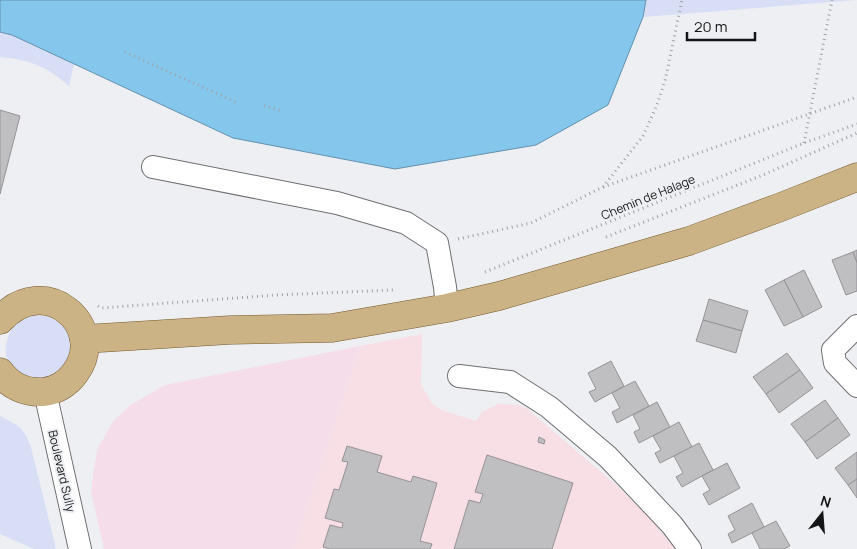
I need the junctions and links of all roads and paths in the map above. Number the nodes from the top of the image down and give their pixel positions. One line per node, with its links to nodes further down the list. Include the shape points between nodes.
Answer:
1 (682, 0): 14 (path, via 657,105 643,136)
2 (832, 0): 8 (path)
3 (125, 52): 5 (path)
4 (857, 97): 8 (path)
5 (238, 103)
6 (264, 106): 7 (path)
7 (283, 111)
8 (810, 114): 11 (path); 14 (path)
9 (857, 124): 11 (path, Chemin de Halage)
10 (857, 133): 15 (path, via 763,175)
11 (804, 143): 17 (path, Chemin de Halage)
12 (153, 167): 16 (street, via 337,203 406,222)
13 (857, 177): 20 (main road, via 689,240 499,296)
14 (603, 187): 16 (path, via 531,223)
15 (604, 238)
16 (437, 243): 20 (street)
17 (481, 273)
18 (400, 290): 19 (path)
19 (101, 308)
20 (447, 308): 23 (main road, via 332,328 230,330)
21 (0, 320): 23 (main road, via 23,302 55,303 68,311 79,324)
22 (857, 326): 26 (street, via 832,350 835,363)
23 (84, 339): 27 (main road, via 84,353 71,379 59,388)
24 (0, 372): 27 (main road, via 16,387 30,392)
25 (459, 376): 29 (street, via 510,382 549,407 608,457 672,525)
26 (857, 386)
27 (45, 392): 28 (street, Boulevard Sully)
28 (80, 549)
29 (690, 549)

